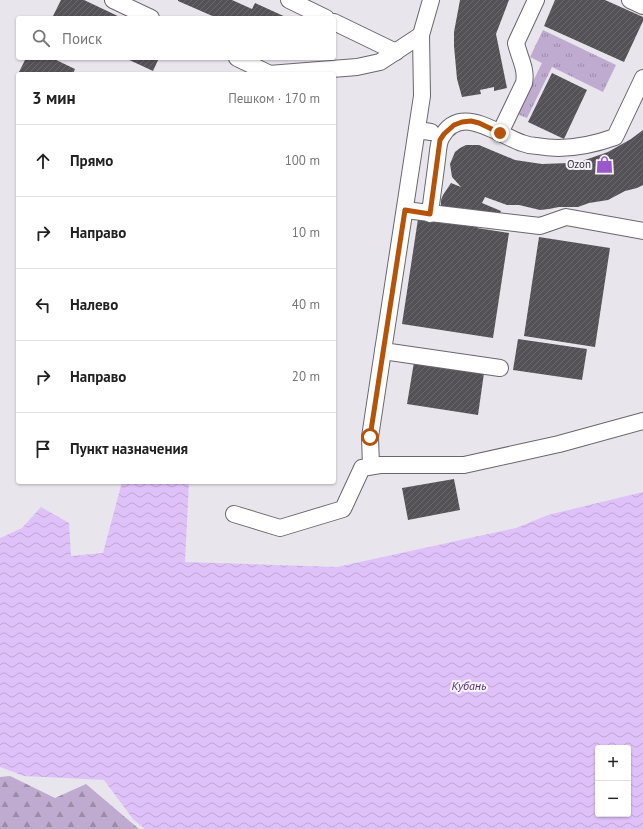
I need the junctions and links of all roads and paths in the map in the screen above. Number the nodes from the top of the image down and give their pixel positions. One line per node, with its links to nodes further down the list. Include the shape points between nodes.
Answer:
1 (113, 0): 7 (lane)
2 (289, 0): 8 (lane)
3 (431, 0): 10 (lane)
4 (536, 0): 16 (lane, via 516,43 526,76)
5 (630, 0): 6 (lane)
6 (643, 6)
7 (147, 16)
8 (322, 16)
9 (336, 23): 11 (lane)
10 (421, 35): 11 (lane); 17 (lane, via 424,131)
11 (396, 52): 14 (lane, via 380,62 357,67)
12 (241, 60): 13 (lane)
13 (266, 72)
14 (295, 72)
15 (643, 78): 16 (lane, via 615,136 585,146 554,148 523,144)
16 (500, 133): 18 (lane, via 471,121 454,125 444,134 440,140)
17 (405, 210): 18 (lane); 20 (lane)
18 (430, 214): 19 (lane, via 540,226 566,217)
19 (643, 231)
20 (383, 351): 21 (lane); 23 (lane, via 370,437)
21 (500, 368)
22 (643, 421): 23 (lane, via 559,444 464,465)
23 (371, 466): 24 (lane, via 362,468 343,509 280,528)
24 (234, 514)

